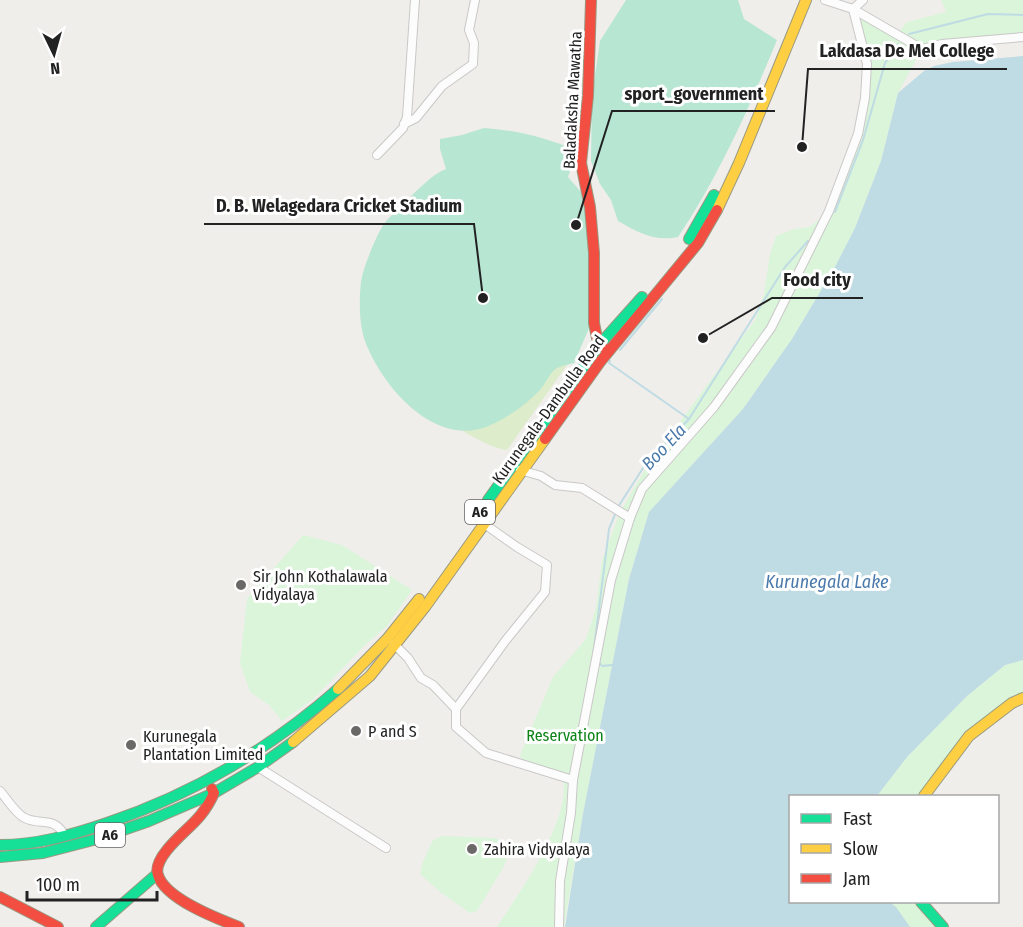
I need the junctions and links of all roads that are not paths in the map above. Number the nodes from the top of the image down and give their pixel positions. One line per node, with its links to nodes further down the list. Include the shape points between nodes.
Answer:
1 (415, 0): 10 (street)
2 (475, 0): 10 (street, via 469,30 474,43 473,64 442,86 416,118)
3 (591, 0): 12 (main road, Baladaksha Mawatha, via 581,163 593,235 594,322)
4 (796, 0): 12 (main road, Kurunegala-Dambulla Road / A6, via 702,217 668,269)
5 (806, 0): 12 (main road, Kurunegala-Dambulla Road / A6, via 712,221 686,260)
6 (825, 0): 8 (street)
7 (863, 0): 8 (street)
8 (853, 9): 9 (street, via 922,49); 14 (street, via 867,64 866,98 858,135 829,211 771,328 714,407 642,489)
9 (1023, 37)
10 (404, 124): 11 (street)
11 (377, 154)
12 (604, 347): 13 (main road, Kurunegala-Dambulla Road / A6)
13 (517, 468): 14 (street, via 555,485 582,488); 15 (main road, Kurunegala-Dambulla Road / A6)
14 (630, 518): 20 (street, via 611,580)
15 (480, 520): 16 (main road, Kurunegala-Dambulla Road / A6); 18 (street, via 547,564 545,592)
16 (391, 642): 18 (street, via 421,678); 19 (main road, Kurunegala-Dambulla Road / A6, via 370,676 300,737); 21 (main road, Kurunegala-Dambulla Road / A6, via 320,707 249,758)
17 (1023, 698): 24 (main road, via 969,736)
18 (456, 709): 20 (street, via 456,727 486,753)
19 (258, 766): 23 (main road, Kurunegala-Dambulla Road / A6); 27 (street)
20 (573, 780): 35 (street, via 560,881)
21 (207, 781): 23 (main road); 25 (main road, Kurunegala-Dambulla Road / A6, via 140,812)
22 (0, 791): 25 (street, via 25,818 54,823)
23 (214, 793): 28 (main road, Kurunegala-Dambulla Road / A6, via 97,839 43,853); 29 (main road, via 200,818 163,857)
24 (925, 795)
25 (65, 836): 26 (main road, Kurunegala-Dambulla Road / A6, via 30,844)
26 (0, 845)
27 (386, 848)
28 (0, 857)
29 (157, 874): 32 (main road); 34 (main road, via 189,903)
30 (0, 897): 33 (main road)
31 (922, 903): 36 (main road)
32 (98, 926)
33 (58, 927)
34 (239, 927)
35 (559, 927)
36 (943, 927)

